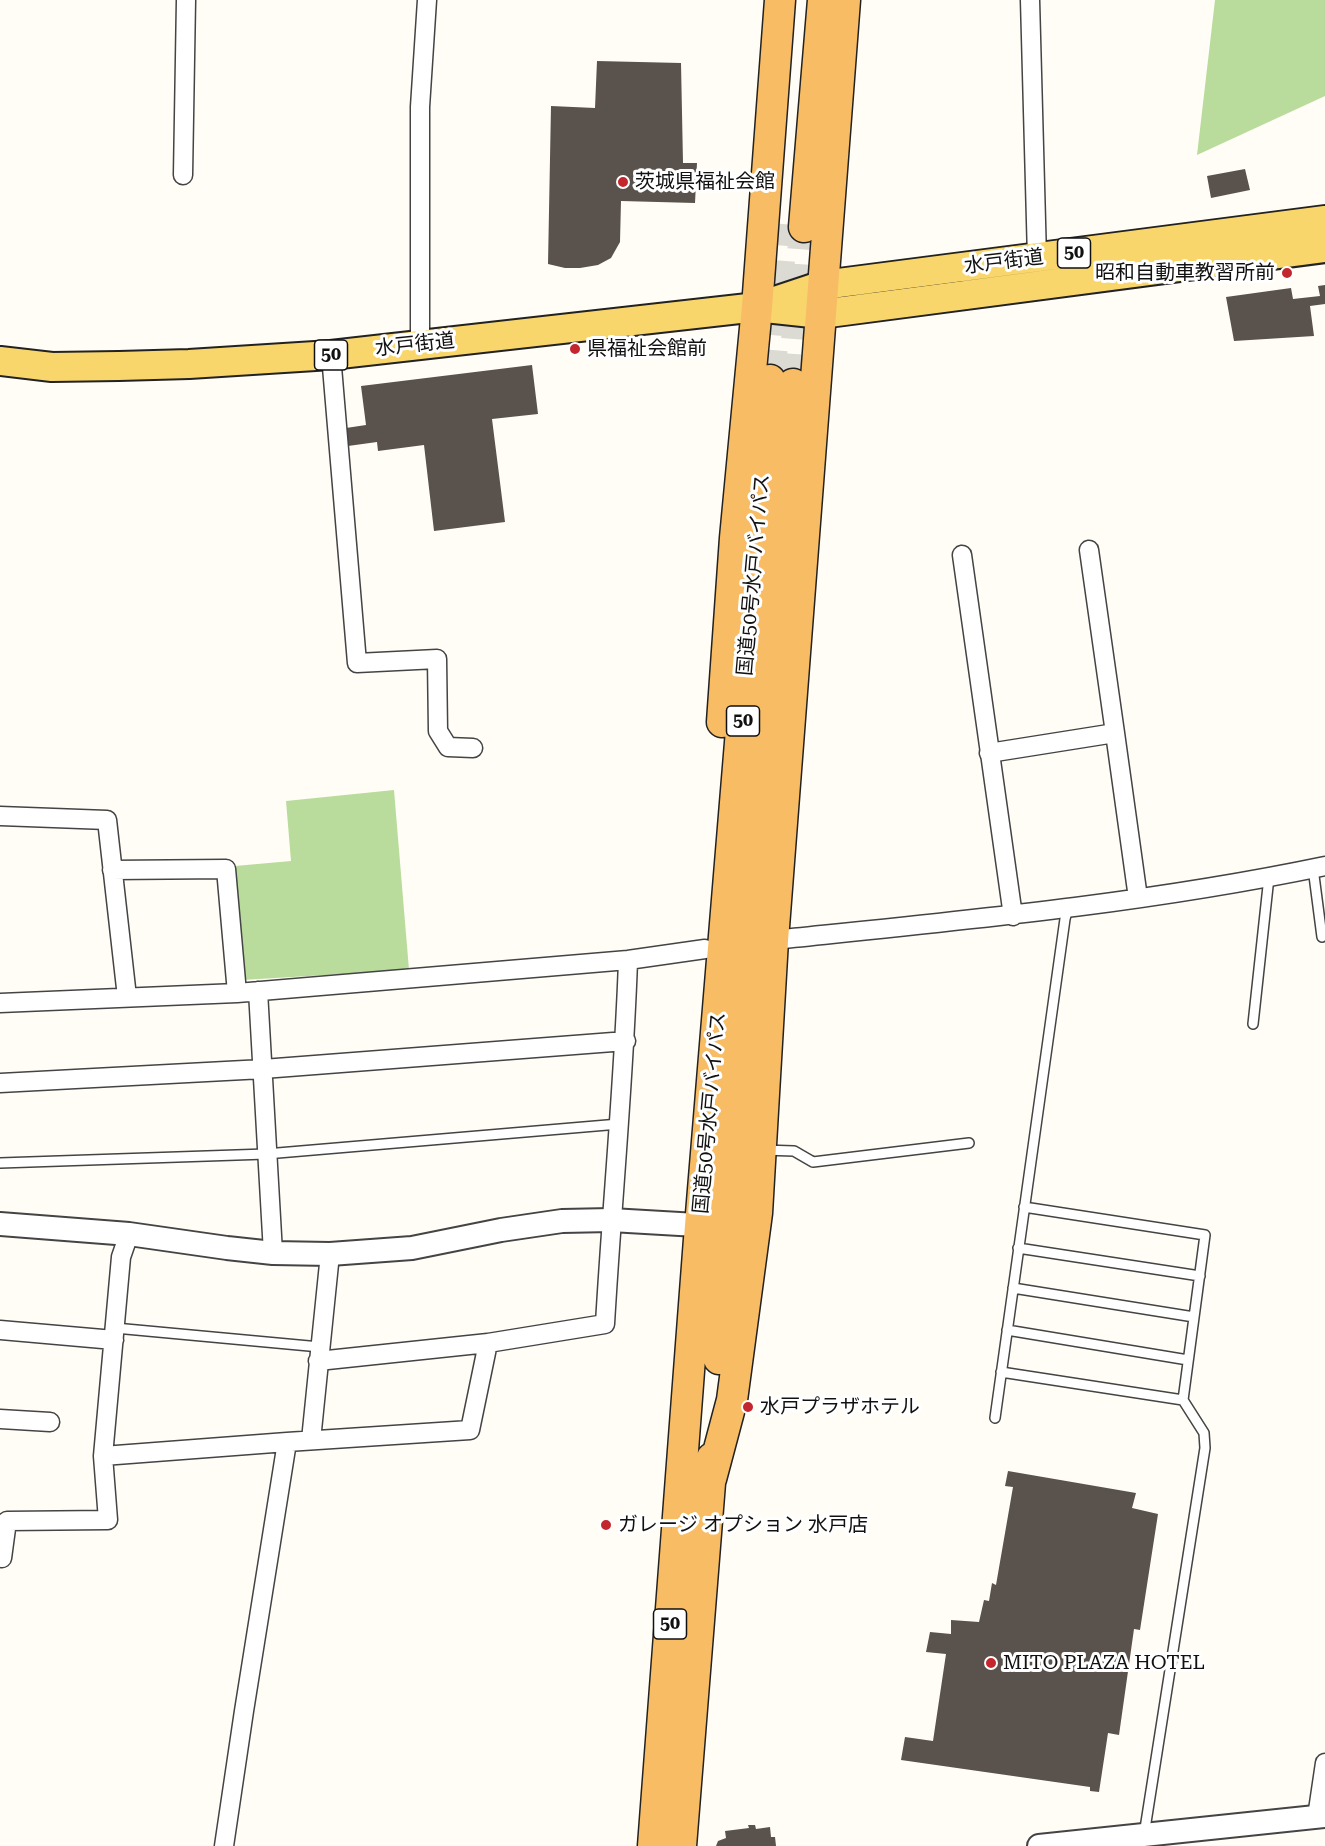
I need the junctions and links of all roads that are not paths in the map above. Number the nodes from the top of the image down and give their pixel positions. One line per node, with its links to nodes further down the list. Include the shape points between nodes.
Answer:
1 (186, 0): 8 (street)
2 (427, 0): 15 (street, via 420,107)
3 (780, 0): 13 (highway)
4 (800, 0): 5 (highway, via 794,225)
5 (822, 0)
6 (845, 0): 12 (highway)
7 (1030, 0): 11 (street)
8 (183, 175)
9 (1325, 220): 11 (main road, 水戸街道 / 50)
10 (1325, 248): 14 (main road, 水戸街道 / 50)
11 (1037, 258): 12 (main road, 水戸街道 / 50)
12 (823, 285): 13 (main road, 水戸街道 / 50); 14 (highway)
13 (757, 307): 14 (main road, 水戸街道 / 50); 15 (main road, 水戸街道 / 50); 33 (highway, via 735,538)
14 (821, 314): 32 (highway)
15 (420, 345): 16 (main road, 水戸街道 / 50)
16 (331, 355): 17 (main road, 水戸街道 / 50, via 119,366 52,367); 22 (street, via 357,663 437,659 438,731 448,747)
17 (0, 361)
18 (781, 382): 52 (highway, 国道50号水戸バイパス / 50)
19 (1089, 550): 21 (street)
20 (962, 555): 23 (street)
21 (1115, 733): 23 (street); 28 (street)
22 (473, 748)
23 (989, 753): 30 (street)
24 (0, 816): 26 (street, via 107,820)
25 (1319, 867): 27 (street); 31 (lane)
26 (112, 870): 36 (street, via 226,869); 37 (street)
27 (1269, 877): 28 (street); 39 (lane)
28 (1138, 898): 29 (street)
29 (1068, 908): 30 (street); 48 (lane)
30 (1013, 916): 32 (street)
31 (1322, 937)
32 (773, 940): 45 (highway)
33 (705, 949): 34 (street); 52 (highway, via 688,1183)
34 (628, 960): 35 (street); 40 (street)
35 (258, 991): 36 (street); 41 (street)
36 (237, 993): 37 (street)
37 (127, 998): 38 (street)
38 (0, 1003)
39 (1252, 1024)
40 (626, 1041): 41 (street); 43 (street)
41 (263, 1069): 42 (street); 46 (street)
42 (0, 1083)
43 (619, 1124): 46 (lane); 50 (street)
44 (969, 1143): 45 (lane, via 813,1162 794,1151)
45 (761, 1150): 49 (highway)
46 (266, 1154): 47 (lane); 55 (street)
47 (0, 1163)
48 (1024, 1207): 54 (lane); 57 (lane, via 1205,1235)
49 (757, 1213): 52 (street); 74 (highway, via 732,1400)
50 (611, 1220): 52 (street); 56 (street, via 542,1223 412,1248); 63 (street, via 605,1324)
51 (0, 1224): 53 (street)
52 (714, 1226): 74 (highway, 国道50号水戸バイパス / 50); 80 (highway, 国道50号水戸バイパス / 50)
53 (129, 1234): 55 (street); 62 (street, via 122,1257)
54 (1018, 1248): 57 (lane); 58 (lane)
55 (273, 1252): 56 (street)
56 (330, 1254): 64 (street)
57 (1200, 1276): 59 (lane)
58 (1013, 1288): 59 (lane); 61 (lane)
59 (1194, 1317): 65 (lane)
60 (0, 1330): 62 (street)
61 (1007, 1330): 65 (lane); 66 (lane)
62 (115, 1334): 64 (lane); 73 (street)
63 (488, 1343): 64 (street); 71 (street, via 471,1430)
64 (319, 1354): 71 (street)
65 (1188, 1360): 67 (lane)
66 (1001, 1372): 67 (lane); 68 (lane)
67 (1183, 1400): 78 (lane, via 1204,1433 1205,1448)
68 (994, 1418)
69 (0, 1419): 70 (street)
70 (50, 1422)
71 (311, 1440): 72 (street)
72 (287, 1442): 73 (street); 79 (street)
73 (103, 1456): 75 (street, via 108,1520 7,1521)
74 (711, 1479): 81 (highway, 国道50号水戸バイパス / 50)
75 (2, 1558)
76 (1325, 1763): 77 (street)
77 (1321, 1816): 78 (street)
78 (1144, 1835): 82 (street)
79 (224, 1846)
80 (653, 1846)
81 (681, 1846)
82 (1039, 1846)

